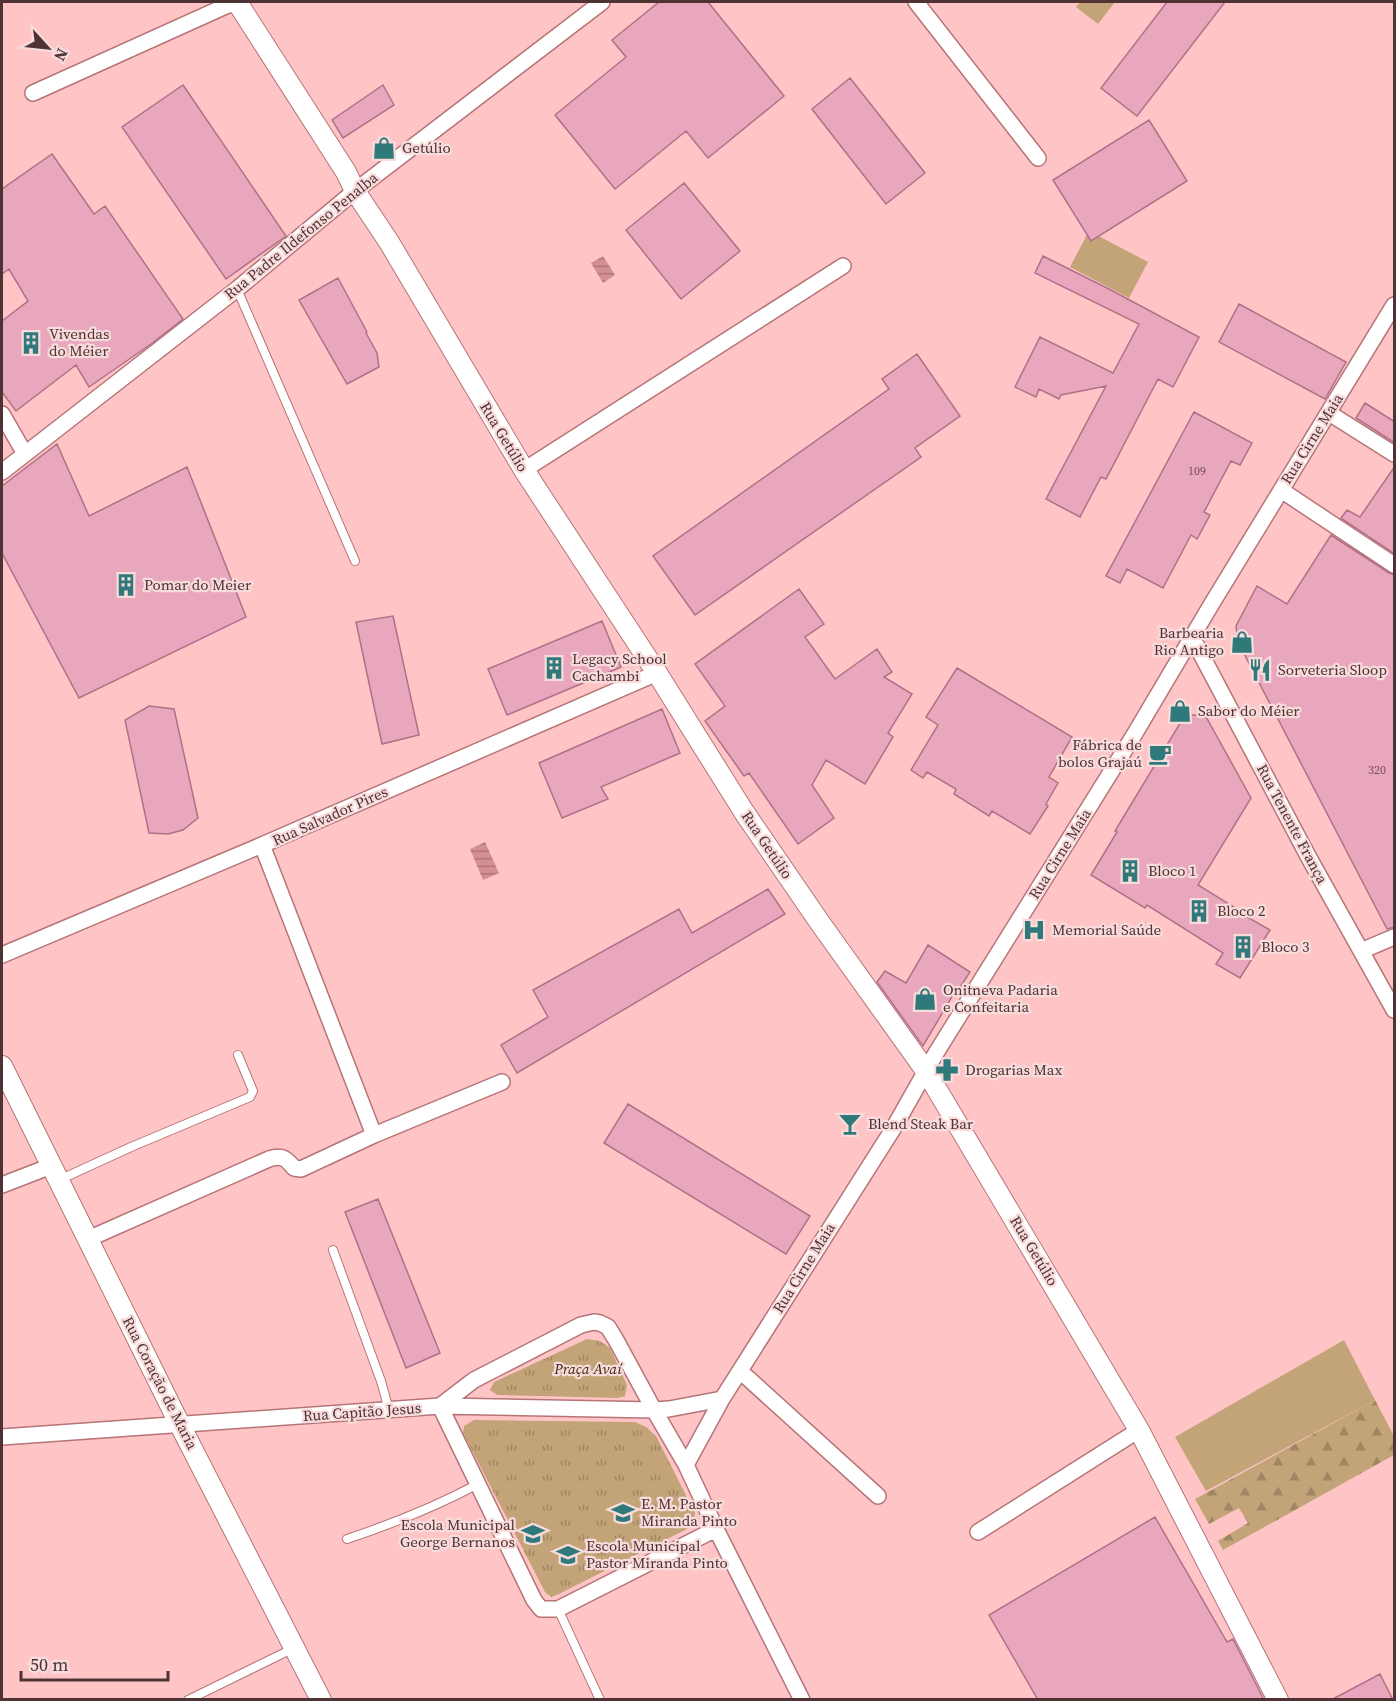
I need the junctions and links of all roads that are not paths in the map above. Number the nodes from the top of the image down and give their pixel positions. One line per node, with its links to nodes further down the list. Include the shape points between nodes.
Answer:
1 (602, 2): 6 (street, Rua Padre Ildefonso Penalba)
2 (916, 2): 5 (street)
3 (238, 3): 4 (street, via 228,4); 6 (street, Rua Getúlio)
4 (33, 93)
5 (1038, 158)
6 (355, 191): 8 (street, Rua Padre Ildefonso Penalba); 14 (street, Rua Getúlio)
7 (843, 266): 14 (street)
8 (237, 289): 12 (street, Rua Padre Ildefonso Penalba); 17 (lane)
9 (1395, 304): 10 (street, Rua Cirne Maia)
10 (1329, 413): 13 (street); 16 (street, Rua Cirne Maia)
11 (2, 414): 12 (street)
12 (25, 454): 15 (street, Rua Padre Ildefonso Penalba)
13 (1395, 454)
14 (524, 470): 20 (street, Rua Getúlio)
15 (2, 472)
16 (1281, 490): 18 (street); 19 (street, Rua Cirne Maia)
17 (355, 561)
18 (1395, 565)
19 (1192, 638): 23 (street, Rua Tenente França); 28 (street, Rua Cirne Maia)
20 (657, 672): 21 (street, Rua Salvador Pires); 28 (street, Rua Getúlio, via 744,812)
21 (262, 845): 24 (street, Rua Salvador Pires); 30 (street)
22 (1395, 937): 23 (street)
23 (1362, 951): 25 (street, Rua Tenente França)
24 (2, 956)
25 (1395, 1010)
26 (238, 1055): 31 (lane, via 253,1091 250,1096)
27 (2, 1066): 31 (street, Rua Coração de Maria)
28 (926, 1071): 35 (street, Rua Cirne Maia); 41 (street, Rua Getúlio)
29 (502, 1082): 30 (street)
30 (374, 1135): 33 (street, via 301,1169 279,1156 269,1159)
31 (55, 1173): 32 (street); 33 (street, Rua Coração de Maria)
32 (2, 1185)
33 (88, 1239): 40 (street, Rua Coração de Maria)
34 (333, 1250): 38 (lane)
35 (740, 1371): 36 (street, Rua Cirne Maia); 45 (street)
36 (722, 1399): 39 (street, Rua Capitão Jesus); 43 (street, Rua Cirne Maia)
37 (440, 1406): 38 (street, Rua Capitão Jesus); 39 (street, Rua Capitão Jesus); 39 (street, via 474,1380 580,1325 594,1322 608,1327); 44 (street)
38 (389, 1410): 40 (street, Rua Capitão Jesus)
39 (654, 1410): 43 (street)
40 (180, 1425): 42 (street, Rua Capitão Jesus); 50 (street, Rua Coração de Maria)
41 (1139, 1430): 47 (street); 55 (street, Rua Getúlio)
42 (2, 1437)
43 (686, 1465): 46 (street)
44 (478, 1484): 48 (lane, via 443,1503); 49 (street, via 534,1600 541,1609)
45 (878, 1496)
46 (716, 1529): 49 (street); 54 (street)
47 (978, 1532)
48 (347, 1539)
49 (558, 1609): 53 (lane)
50 (294, 1648): 51 (lane); 52 (street, Rua Coração de Maria)
51 (188, 1700)
52 (321, 1700)
53 (600, 1700)
54 (802, 1700)
55 (1278, 1700)

